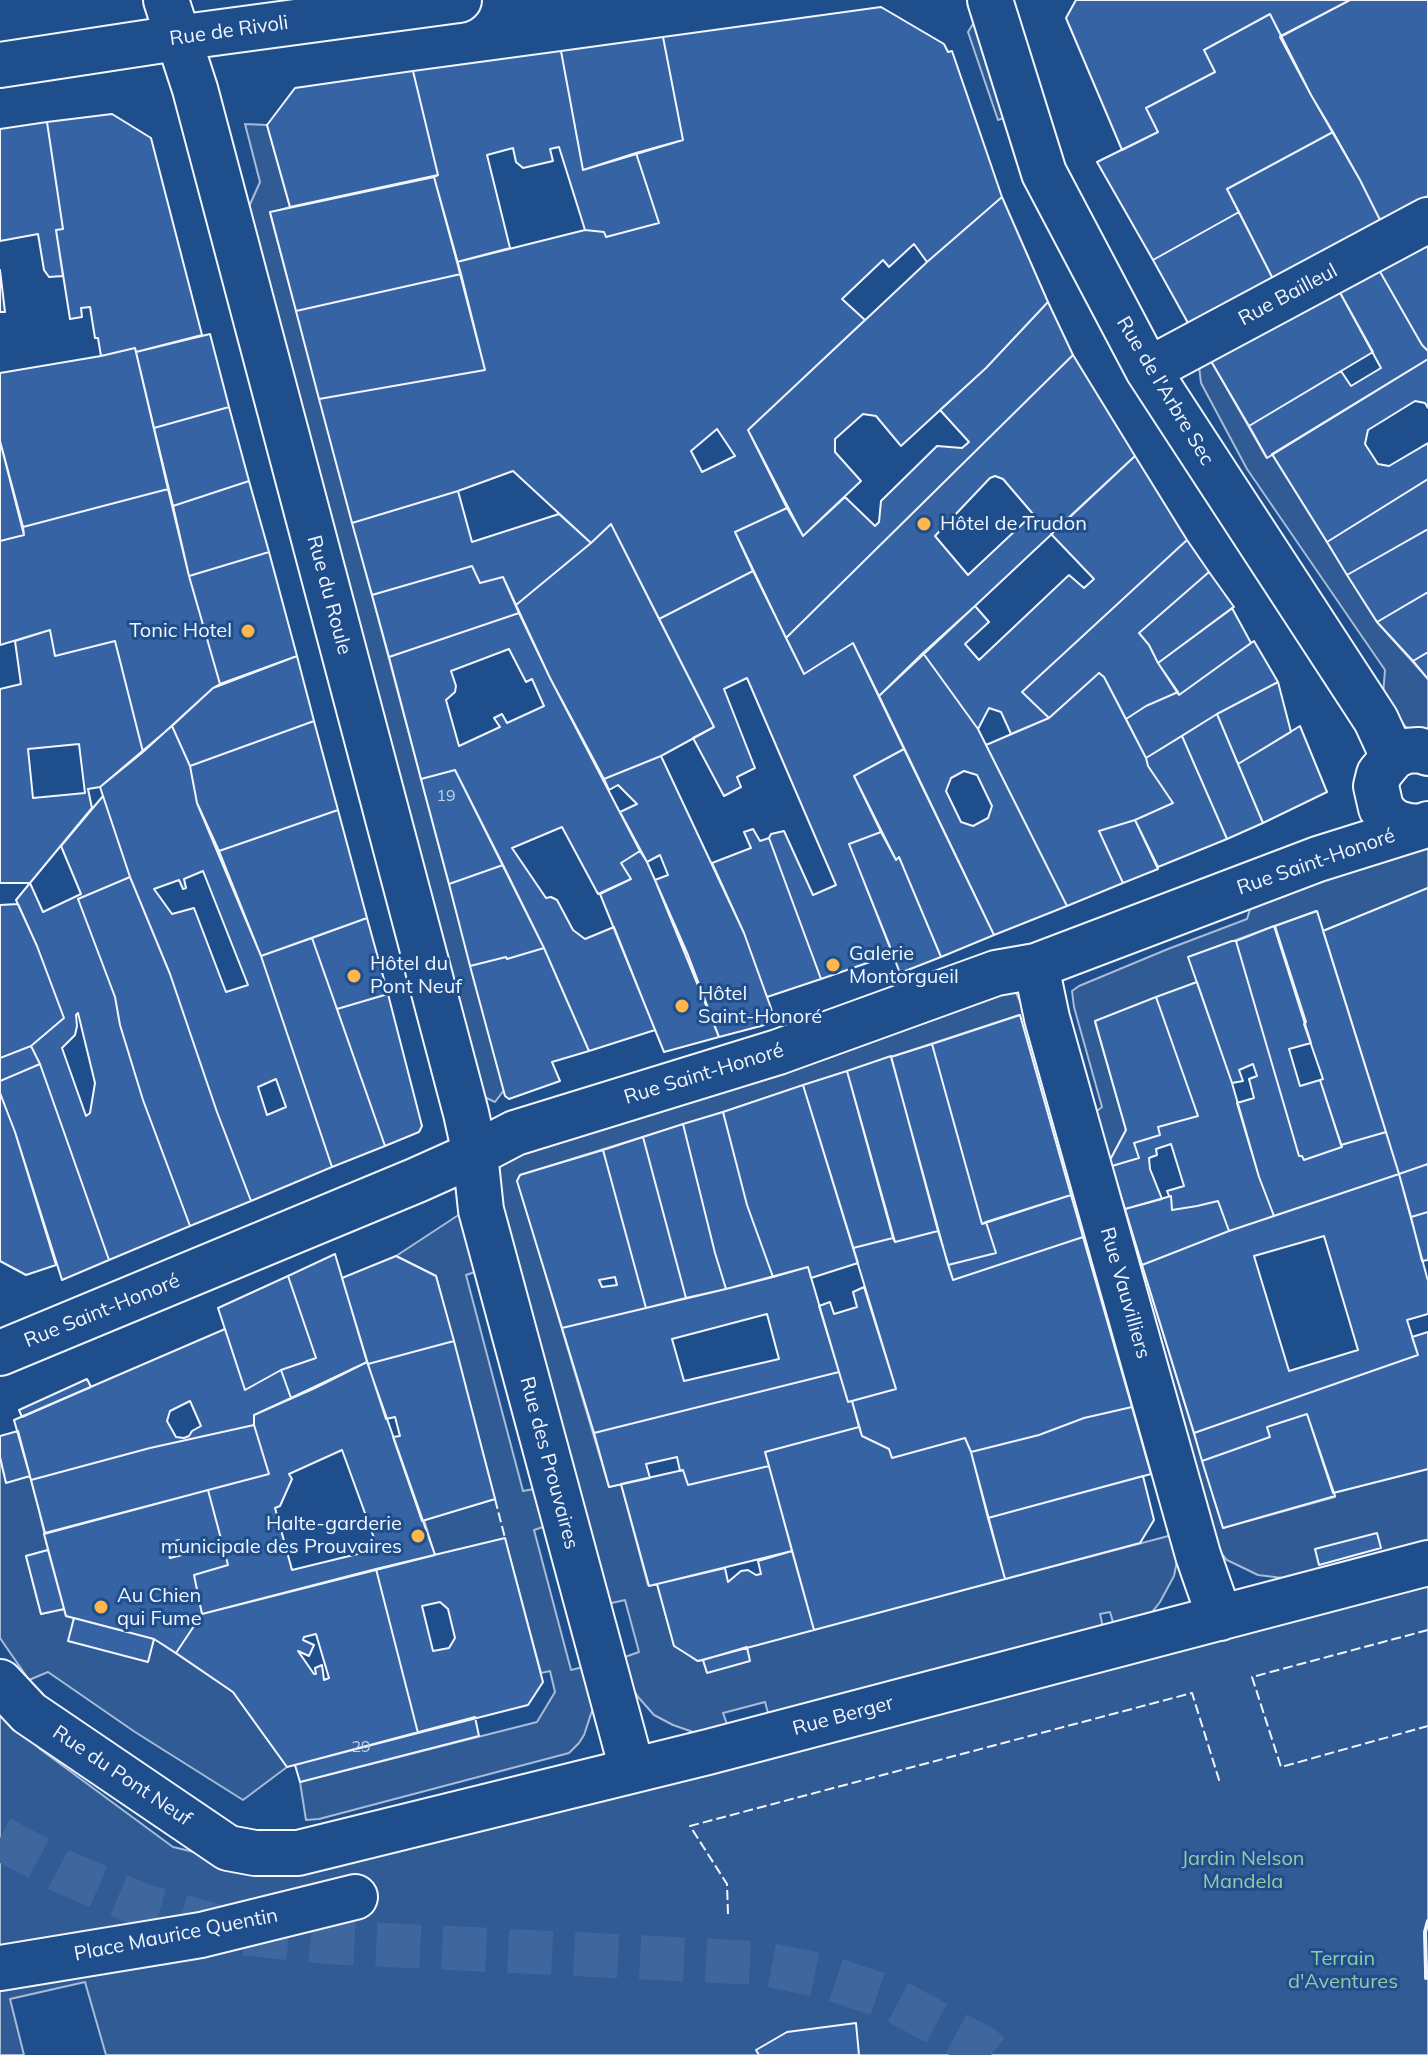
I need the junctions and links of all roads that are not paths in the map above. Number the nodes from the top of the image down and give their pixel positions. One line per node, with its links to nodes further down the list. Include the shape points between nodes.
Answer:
1 (459, 0): 3 (street, Rue de Rivoli)
2 (990, 0): 6 (street, Rue de l'Arbre Sec, via 1044,173)
3 (171, 19): 4 (street, Rue de Rivoli); 10 (street, Rue du Roule, via 204,119)
4 (0, 65)
5 (1428, 220): 6 (street, Rue Bailleul)
6 (1148, 370): 7 (street, Rue de l'Arbre Sec, via 1376,720)
7 (1410, 755): 8 (street, via 1379,774 1376,786 1388,817)
8 (1424, 826): 9 (street, Rue Saint-Honoré, via 1318,859)
9 (1036, 966): 10 (street, Rue Saint-Honoré, via 996,973 778,1052 515,1133); 13 (street, Rue Vauvilliers, via 1198,1555)
10 (475, 1154): 11 (street, Rue Saint-Honoré); 15 (street, Rue des Prouvaires, via 481,1210)
11 (0, 1353)
12 (1428, 1563): 13 (street, Rue Berger)
13 (1220, 1618): 15 (street, Rue Berger)
14 (0, 1682): 16 (street, Rue du Pont Neuf, via 29,1713 228,1848)
15 (632, 1769): 16 (street, Rue Berger, via 298,1853)
16 (255, 1853)
17 (355, 1897): 18 (street, Place Maurice Quentin, via 45,1976)
18 (0, 1968)

